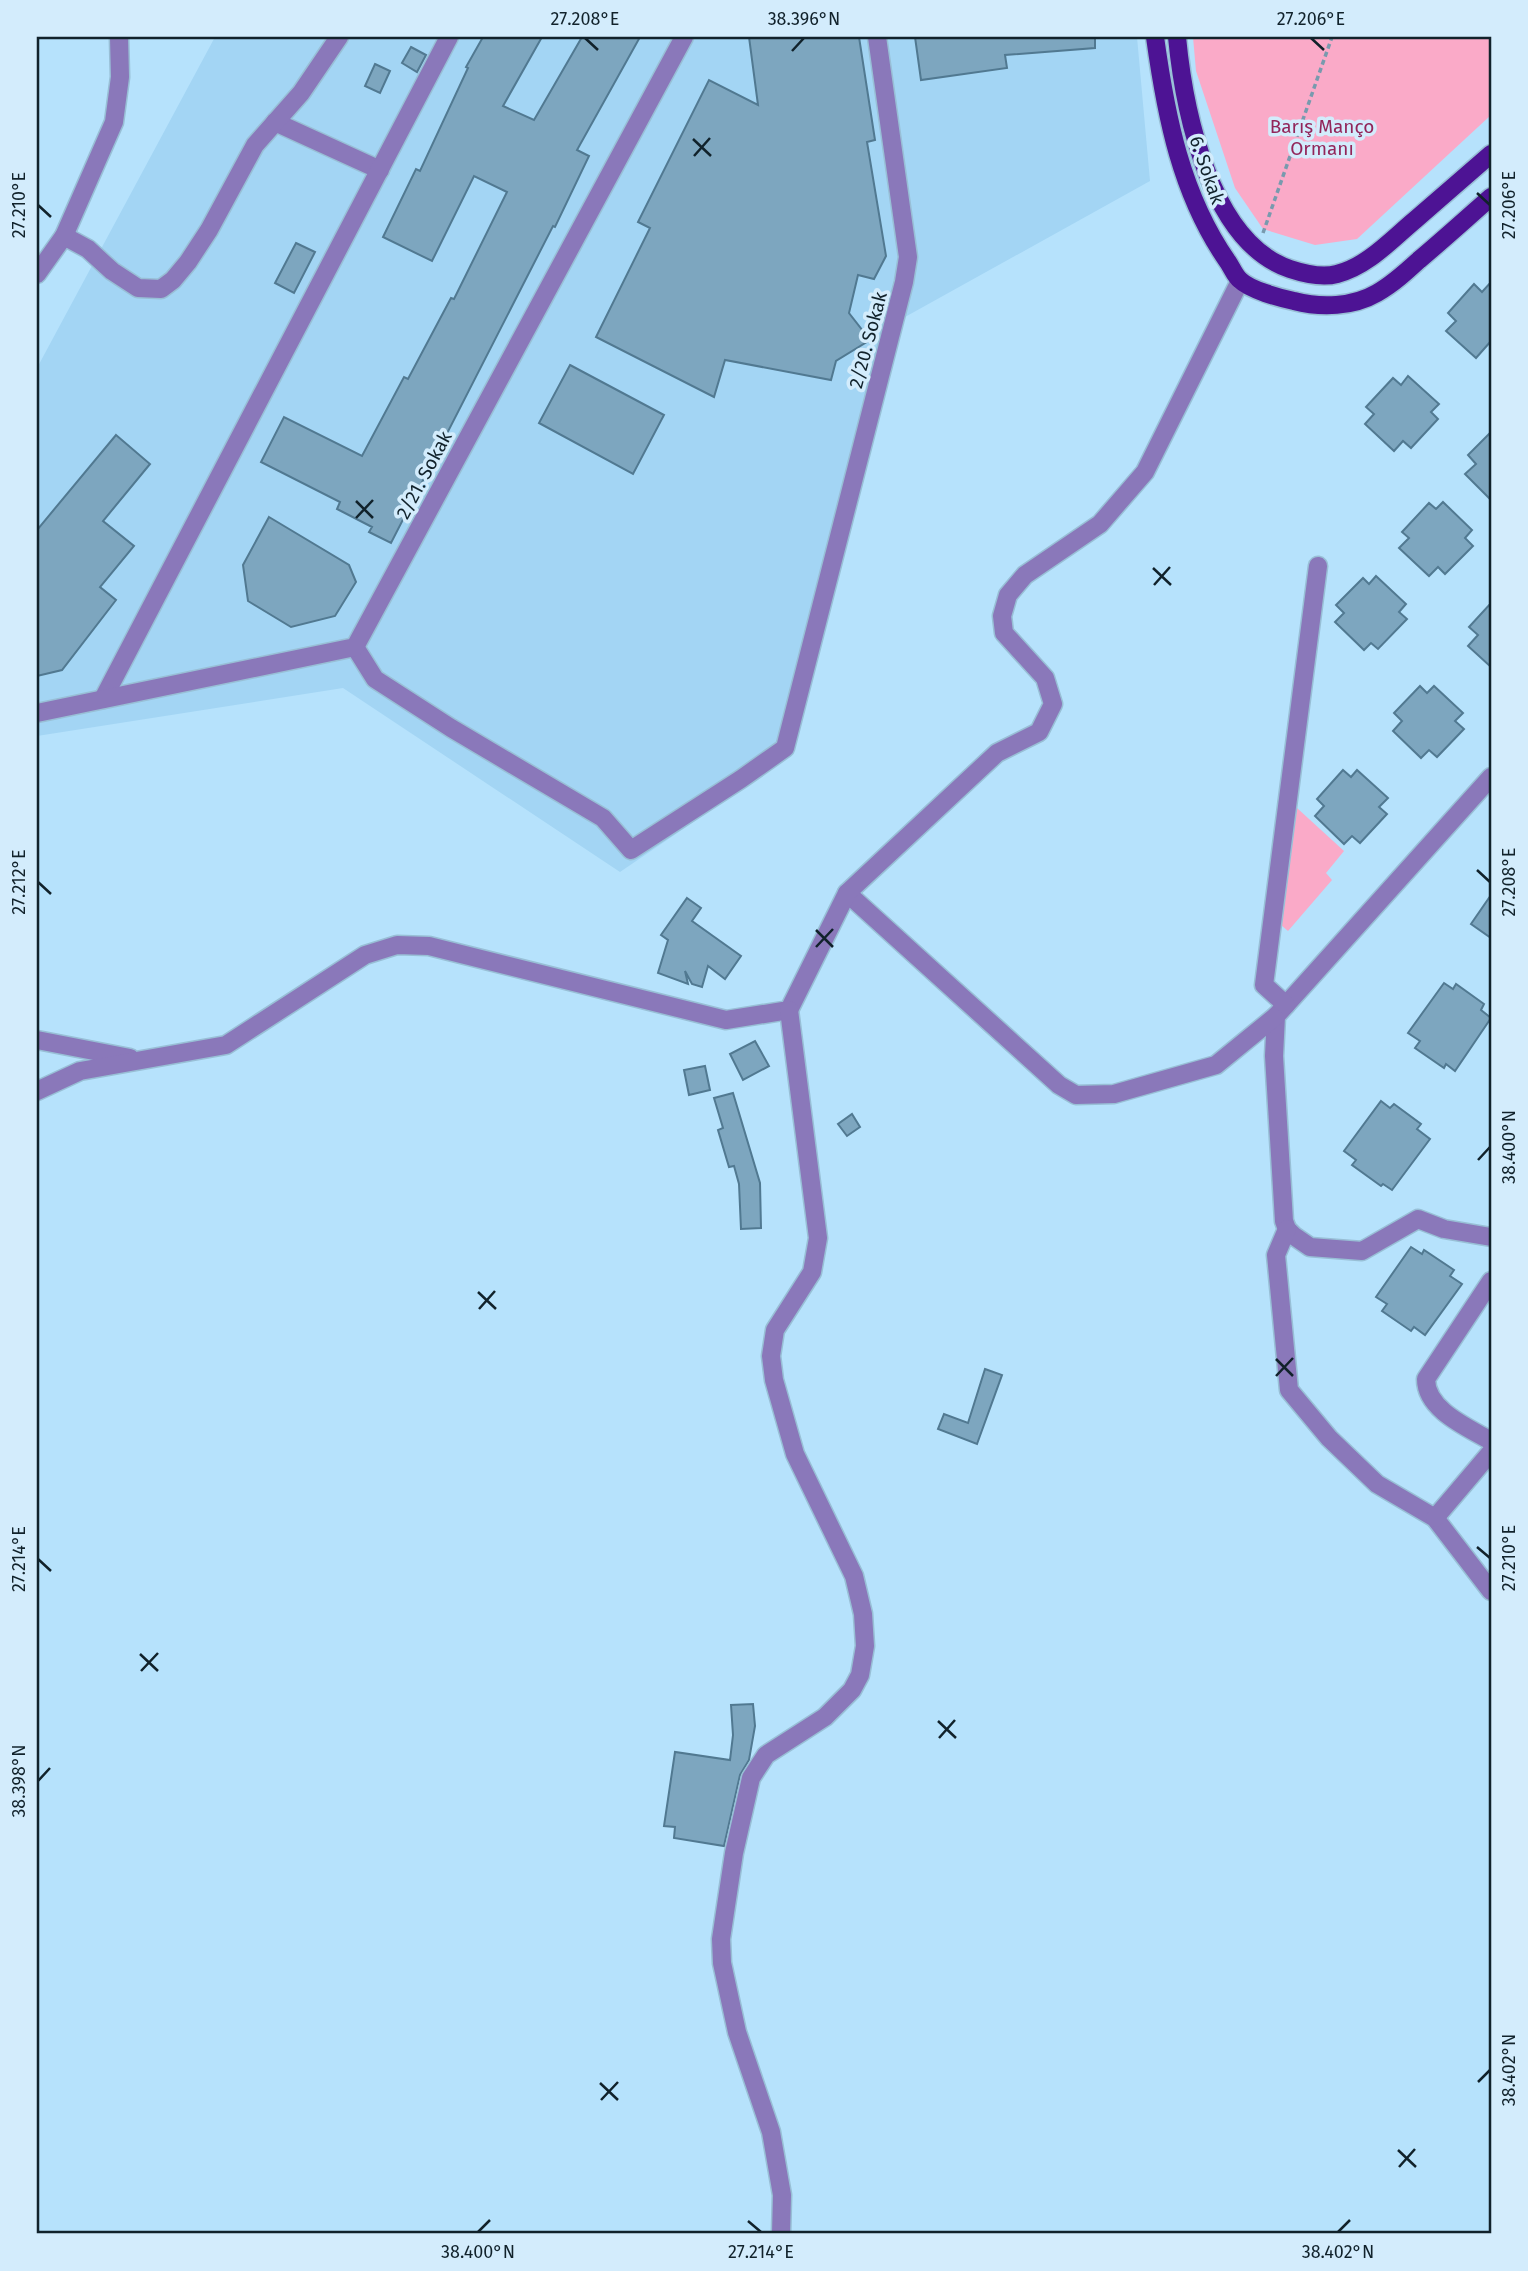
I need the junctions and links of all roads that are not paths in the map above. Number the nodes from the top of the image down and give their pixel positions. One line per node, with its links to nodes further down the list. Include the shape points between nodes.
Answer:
1 (119, 37): 12 (street, via 114,122)
2 (339, 37): 8 (street)
3 (449, 37): 10 (street)
4 (684, 37): 16 (street, 2/21. Sokak)
5 (877, 37): 16 (street, 2/20. Sokak, via 908,257 785,747 631,849 603,818 375,679)
6 (1155, 37): 14 (main road, 6. Sokak, via 1160,80 1182,172 1212,238)
7 (1177, 37): 9 (main road, 6. Sokak, via 1184,97 1208,173 1235,225 1263,256 1302,273 1336,274 1369,259)
8 (275, 122): 10 (street); 12 (street, via 255,145 188,262 161,289 138,288)
9 (1491, 154)
10 (380, 170): 17 (street)
11 (1491, 197): 14 (main road, via 1396,280 1353,302 1307,304)
12 (64, 236): 13 (street)
13 (37, 274)
14 (1240, 281): 20 (street, via 1144,472 1100,524 1025,575 1008,595 1003,632 1045,678 1053,704 1040,732 997,753)
15 (1318, 566): 22 (street, via 1264,985)
16 (355, 647): 17 (street)
17 (103, 699): 18 (street)
18 (37, 713)
19 (1491, 777): 22 (street)
20 (847, 893): 21 (street); 22 (street, via 1059,1085 1076,1095 1114,1094 1216,1065)
21 (789, 1010): 24 (street, via 726,1020 429,946 397,945 365,956 226,1045); 33 (street, via 818,1238 812,1272 775,1330 771,1356 795,1454 853,1576 865,1646 852,1690 825,1717 766,1755 751,1778 721,1939 737,2032 771,2132 782,2195)
22 (1281, 1010): 26 (street, via 1273,1056)
23 (37, 1040): 24 (street)
24 (142, 1060): 25 (street, via 80,1071)
25 (37, 1091)
26 (1287, 1229): 27 (street, via 1310,1247 1362,1251 1418,1219); 31 (street, via 1276,1255 1289,1390 1329,1438 1377,1484)
27 (1491, 1237)
28 (1491, 1281): 29 (street, via 1426,1379 1438,1408)
29 (1491, 1441)
30 (1491, 1452): 31 (street)
31 (1435, 1518): 32 (street)
32 (1491, 1591)
33 (781, 2234)

